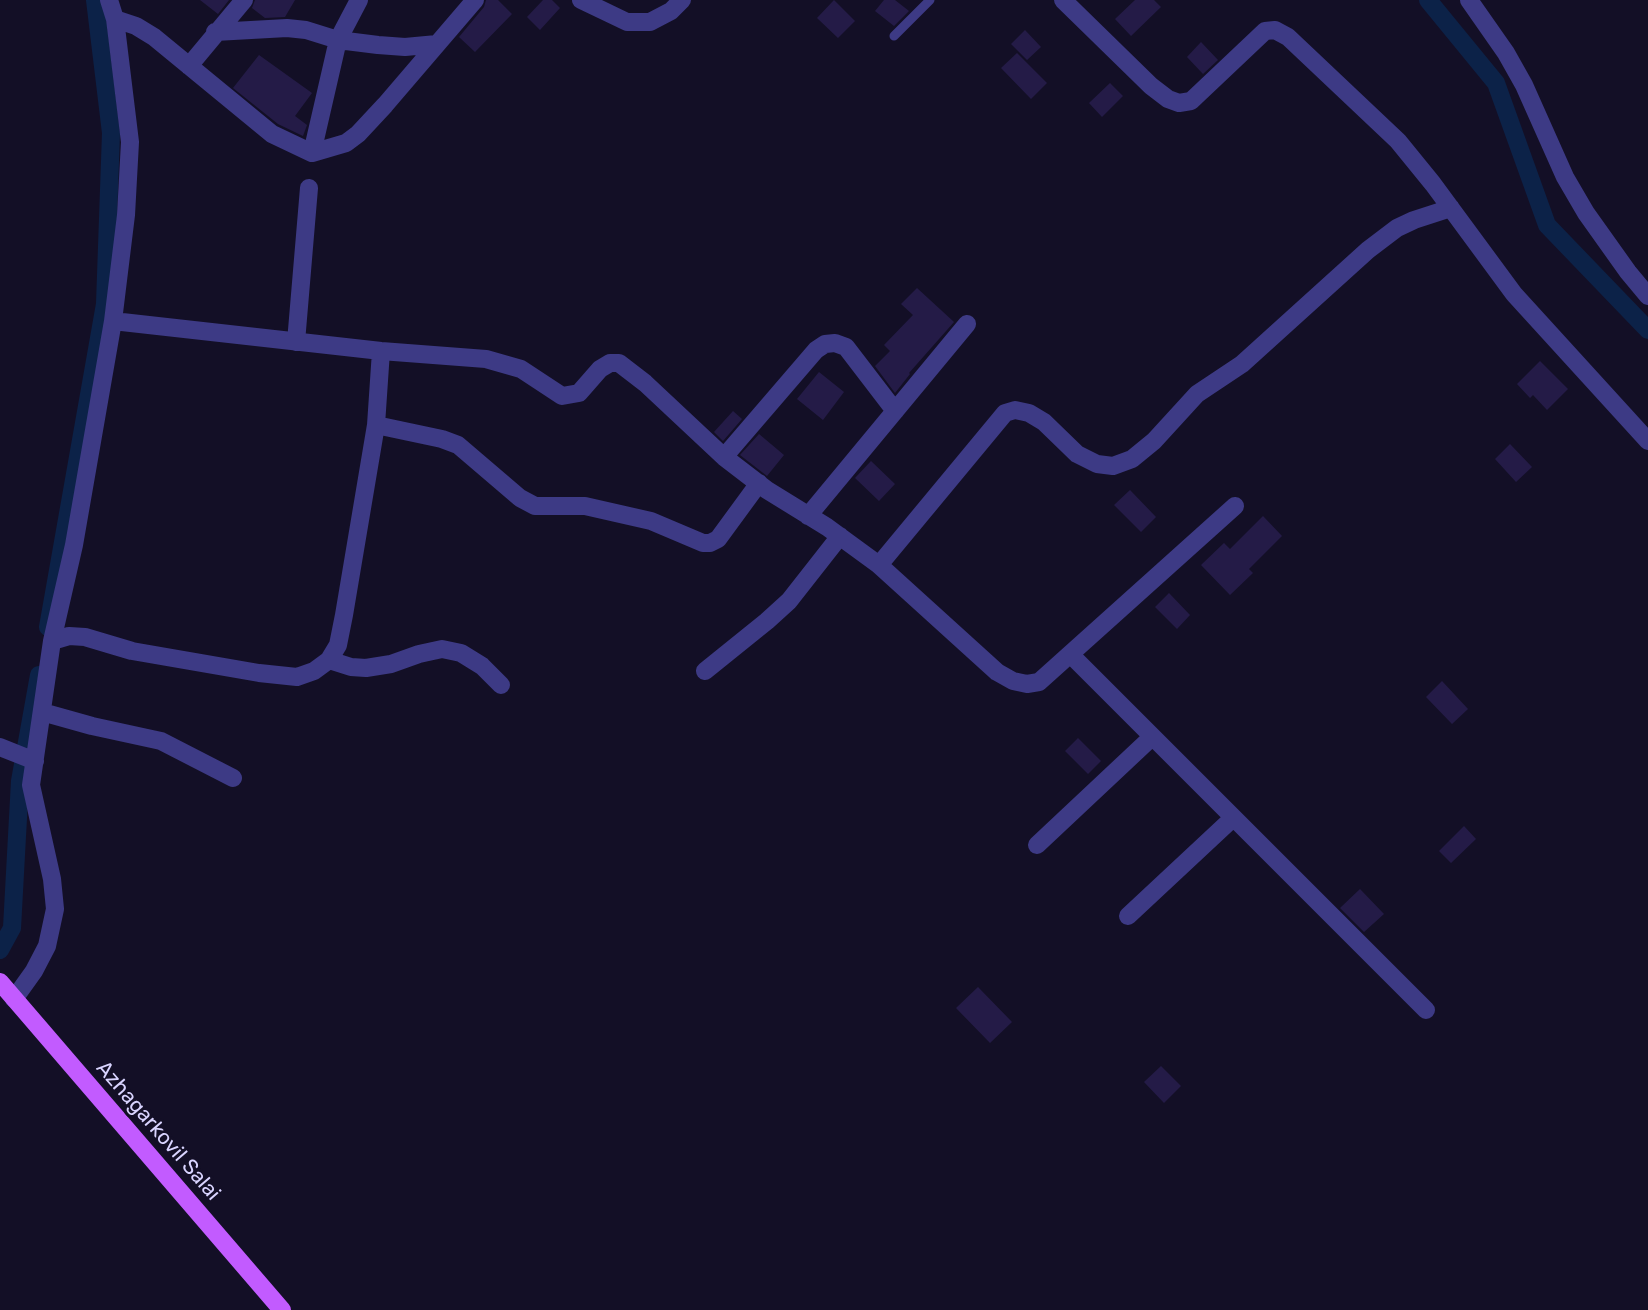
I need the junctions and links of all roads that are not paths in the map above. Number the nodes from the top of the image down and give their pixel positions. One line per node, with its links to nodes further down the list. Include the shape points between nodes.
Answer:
1 (109, 0): 10 (street)
2 (244, 0): 11 (street)
3 (359, 0): 13 (street)
4 (475, 0): 14 (street)
5 (581, 0): 6 (street, via 627,22 650,22)
6 (682, 0)
7 (930, 0): 12 (lane)
8 (1063, 0): 18 (street, via 1151,86 1179,103 1192,101 1265,31 1275,30 1288,37 1398,141)
9 (1468, 0): 19 (street, via 1524,85 1586,213)
10 (115, 19): 15 (street, via 154,37); 20 (street, via 130,142)
11 (215, 32): 13 (street, via 287,28); 15 (street)
12 (894, 36)
13 (338, 40): 14 (street, via 405,47); 16 (street)
14 (437, 44): 16 (street, via 358,134 346,143)
15 (189, 66): 16 (street, via 272,134)
16 (312, 153)
17 (309, 188): 22 (street)
18 (1451, 208): 26 (street, via 1514,294); 32 (street, via 1396,228 1368,250 1250,358 1197,394 1132,459 1113,466 1097,464 1077,454 1029,413 1005,413)
19 (1648, 296)
20 (113, 321): 22 (street); 33 (street, via 74,545)
21 (967, 324): 24 (street)
22 (296, 342): 23 (street)
23 (381, 351): 25 (street); 27 (street, via 486,359 521,369 562,396 579,393 600,369 619,363)
24 (895, 411): 27 (street, via 846,347 825,344); 30 (street)
25 (376, 425): 28 (street, via 458,445 535,506 585,506 660,524 703,543 718,539); 35 (street, via 344,615 338,645)
26 (1648, 442)
27 (724, 457): 28 (street)
28 (759, 483): 30 (street)
29 (1236, 506): 34 (street)
30 (808, 516): 31 (street)
31 (840, 536): 32 (street); 36 (street, via 782,608)
32 (879, 565): 34 (street, via 997,672 1013,681 1039,682)
33 (52, 641): 35 (street, via 85,637 132,651 297,677); 38 (street)
34 (1070, 654): 39 (street)
35 (329, 660): 37 (street, via 366,668 442,649 461,653)
36 (705, 671)
37 (501, 685)
38 (42, 712): 40 (street); 41 (street, via 161,741)
39 (1152, 737): 42 (street); 43 (street)
40 (19, 755): 46 (street, via 31,785 55,909 47,946)
41 (233, 778)
42 (1233, 818): 44 (street); 47 (street)
43 (1037, 845)
44 (1128, 916)
45 (0, 982): 46 (main road, Azhagarkovil Salai)
46 (14, 999): 48 (main road, Azhagarkovil Salai)
47 (1426, 1010)
48 (282, 1310)

